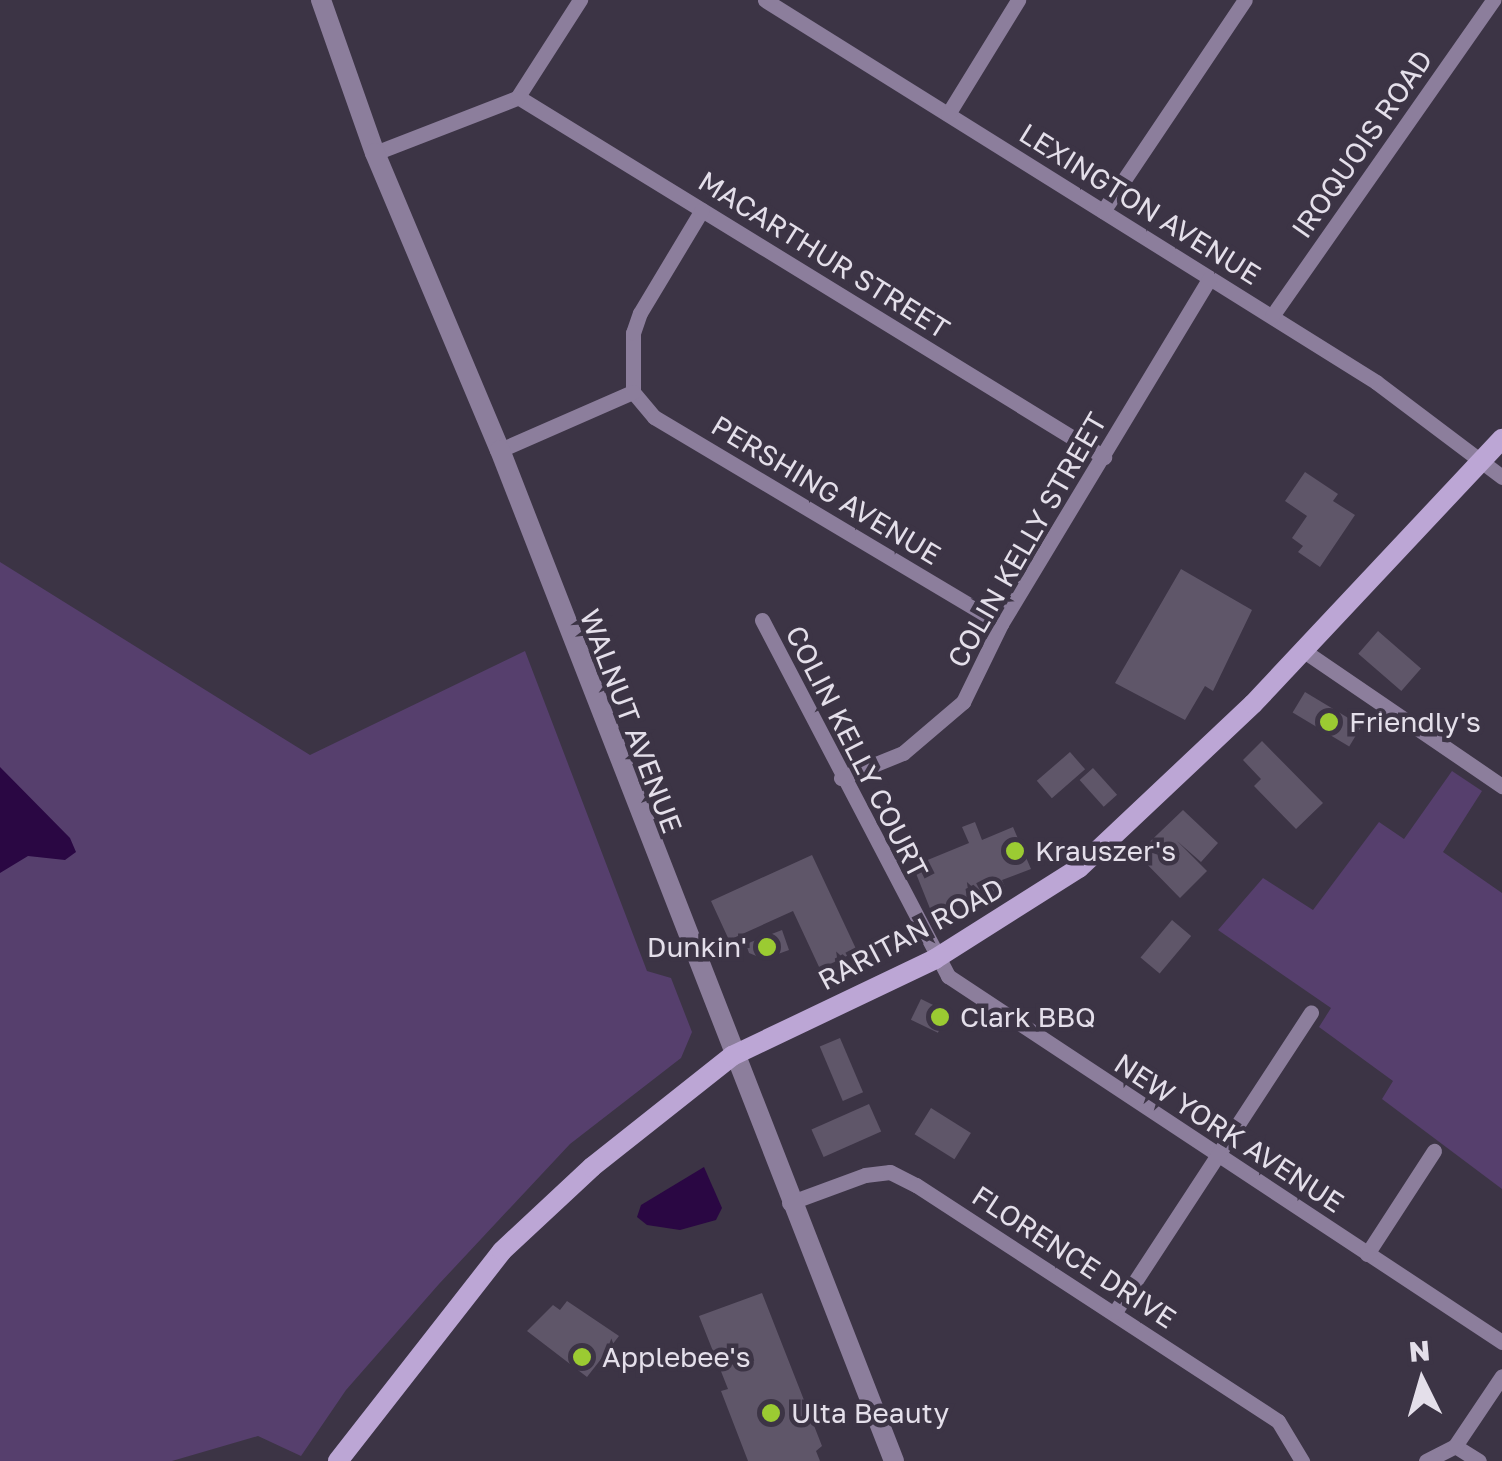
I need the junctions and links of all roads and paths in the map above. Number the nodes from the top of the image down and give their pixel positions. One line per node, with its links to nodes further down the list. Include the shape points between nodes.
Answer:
1 (321, 0): 11 (street, WALNUT AVENUE)
2 (580, 0): 9 (street)
3 (764, 0): 8 (street, LEXINGTON AVENUE)
4 (802, 0): 8 (street)
5 (1018, 0): 10 (street)
6 (1246, 0): 13 (street)
7 (1493, 0): 15 (street, IROQUOIS ROAD)
8 (791, 16): 10 (street, LEXINGTON AVENUE)
9 (518, 97): 11 (street); 12 (street, MACARTHUR STREET)
10 (948, 114): 13 (street, LEXINGTON AVENUE)
11 (375, 153): 18 (street, WALNUT AVENUE)
12 (702, 210): 16 (street, via 640,313 632,344); 19 (street, MACARTHUR STREET)
13 (1103, 211): 14 (street, LEXINGTON AVENUE)
14 (1210, 278): 15 (street, LEXINGTON AVENUE); 19 (street, COLIN KELLY STREET)
15 (1272, 316): 20 (street, LEXINGTON AVENUE, via 1416,408)
16 (633, 392): 18 (street); 23 (street, PERSHING AVENUE, via 654,417)
17 (1502, 439): 20 (main road, RARITAN ROAD)
18 (500, 450): 29 (street, WALNUT AVENUE)
19 (1104, 457): 23 (street, COLIN KELLY STREET)
20 (1482, 460): 21 (street, LEXINGTON AVENUE); 24 (main road, RARITAN ROAD)
21 (1502, 477)
22 (762, 620): 25 (street, COLIN KELLY COURT)
23 (1001, 624): 25 (street, COLIN KELLY STREET, via 963,702 935,731)
24 (1304, 651): 26 (street); 27 (main road, RARITAN ROAD, via 1107,846)
25 (841, 778): 27 (street, COLIN KELLY COURT)
26 (1502, 786)
27 (935, 959): 29 (main road, RARITAN ROAD); 31 (street, NEW YORK AVENUE, via 957,983)
28 (1311, 1012): 31 (street)
29 (732, 1056): 32 (street, WALNUT AVENUE); 38 (main road, RARITAN ROAD, via 592,1168 502,1251)
30 (1434, 1151): 33 (street)
31 (1218, 1156): 33 (street, NEW YORK AVENUE); 34 (street)
32 (789, 1203): 34 (street, FLORENCE DRIVE, via 890,1172); 39 (street, WALNUT AVENUE)
33 (1367, 1254): 35 (street, NEW YORK AVENUE)
34 (1115, 1312): 40 (street, FLORENCE DRIVE, via 1278,1420)
35 (1502, 1342)
36 (1502, 1376): 37 (street)
37 (1456, 1446): 41 (street); 42 (street)
38 (338, 1461)
39 (894, 1461)
40 (1302, 1461)
41 (1426, 1461)
42 (1479, 1461)

